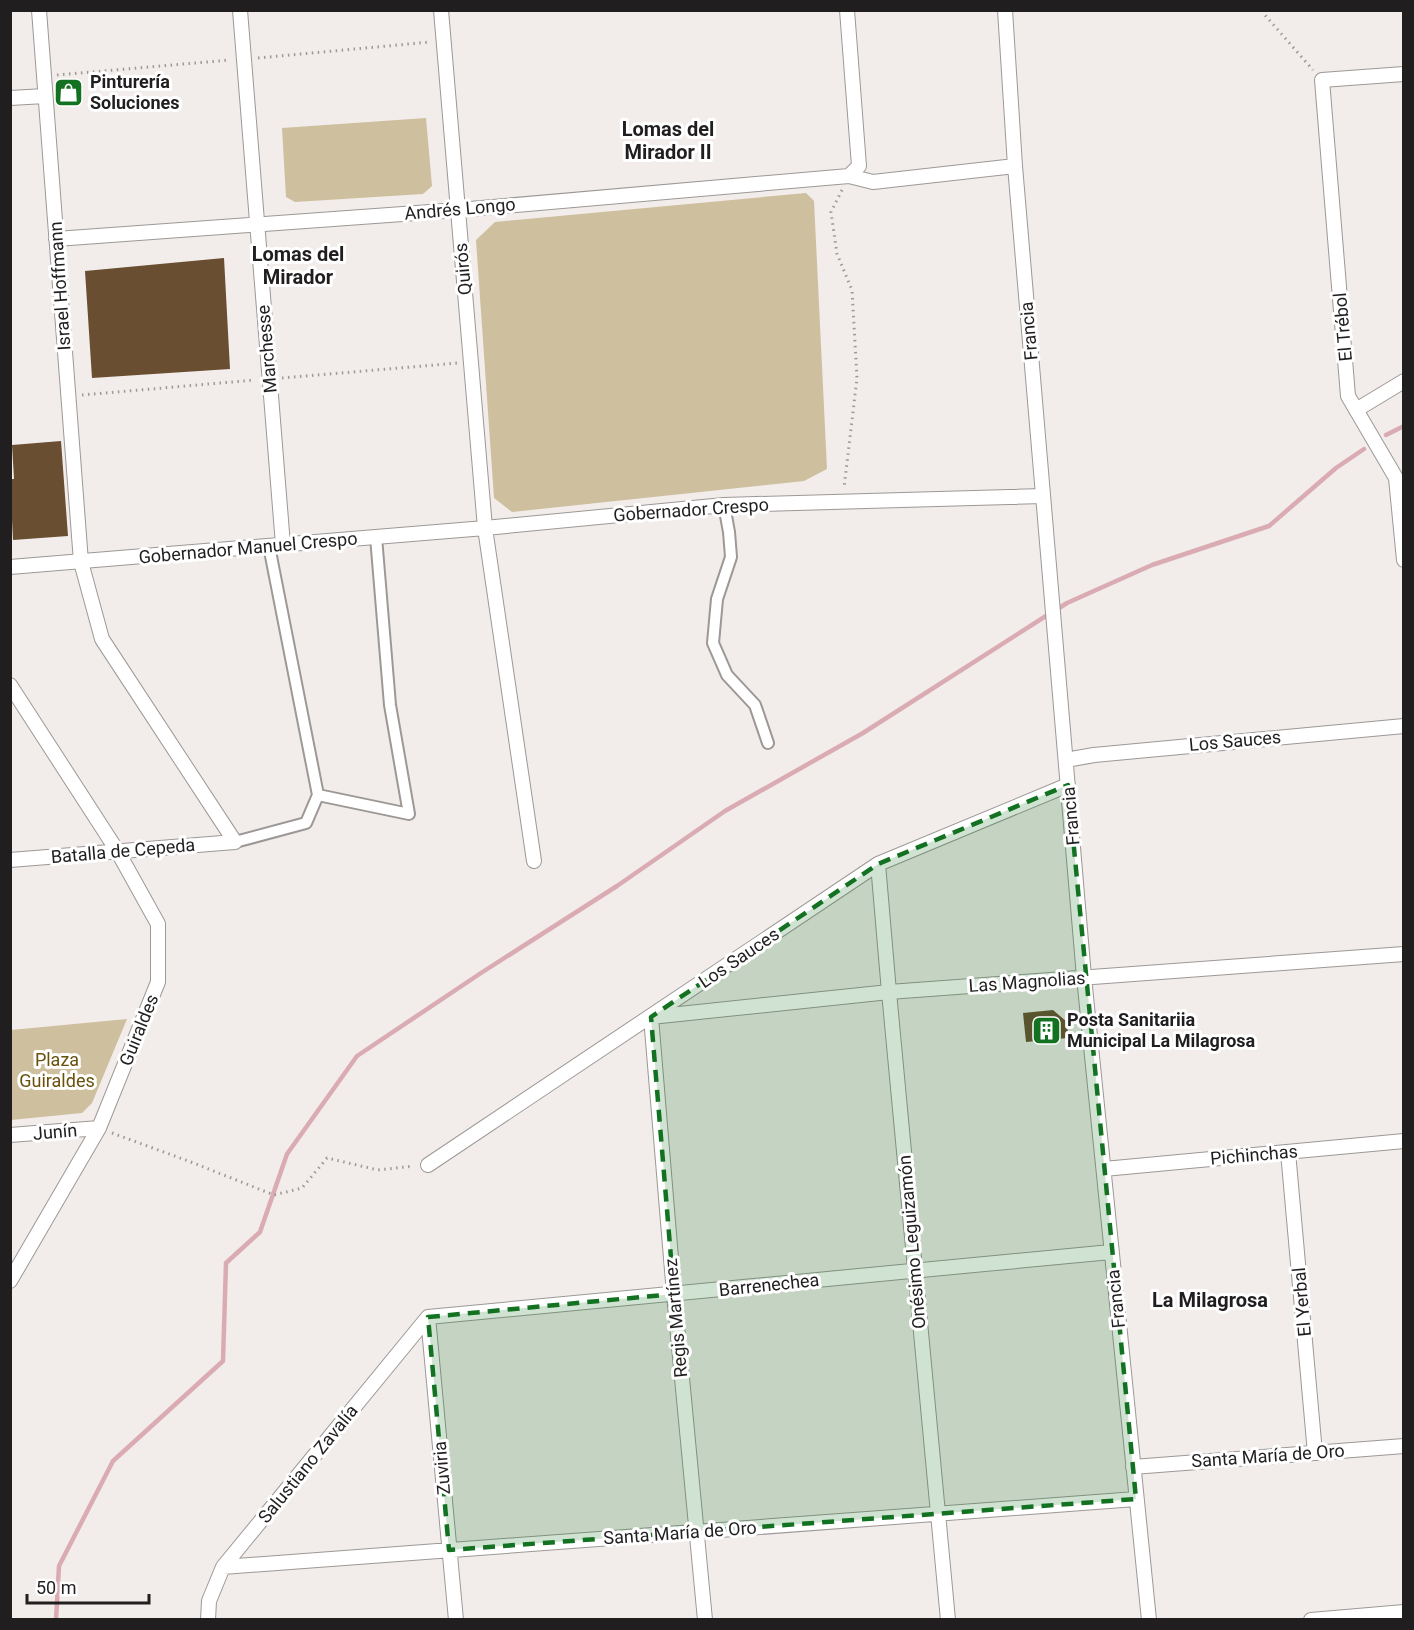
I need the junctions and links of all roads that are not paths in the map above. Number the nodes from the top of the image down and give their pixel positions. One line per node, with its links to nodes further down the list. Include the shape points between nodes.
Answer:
1 (39, 10): 7 (street, Israel Hoffmann)
2 (240, 10): 12 (street, Marchesse)
3 (441, 10): 11 (street, Quirós)
4 (847, 10): 10 (street, via 859,166)
5 (1005, 10): 9 (street, Francia)
6 (1404, 74): 15 (street, El Trébol, via 1322,80 1348,396)
7 (45, 96): 8 (street); 13 (street, Israel Hoffmann)
8 (10, 98)
9 (1015, 166): 10 (street, Andrés Longo, via 873,182); 17 (street, Francia)
10 (849, 177): 11 (street, Andrés Longo)
11 (458, 210): 12 (street, Andrés Longo); 19 (street, Quirós)
12 (257, 224): 13 (street, Andrés Longo); 21 (street, Marchesse)
13 (56, 239): 23 (street, Israel Hoffmann)
14 (1404, 381): 15 (street)
15 (1356, 410): 16 (street, El Trébol)
16 (1400, 477): 22 (street, El Trébol)
17 (1043, 496): 18 (street, Gobernador Crespo); 28 (street, Francia)
18 (724, 505): 19 (street, Gobernador Crespo); 27 (street, via 730,557 717,599 713,643 727,675 755,705)
19 (485, 528): 20 (street, Gobernador Manuel Crespo); 34 (street, Quirós)
20 (376, 537): 21 (street, Gobernador Manuel Crespo); 30 (street, via 390,705 409,814)
21 (276, 545): 23 (street, Gobernador Manuel Crespo); 30 (street)
22 (1404, 560)
23 (81, 562): 24 (street, Gobernador Manuel Crespo); 31 (street, Israel Hoffmann, via 102,639)
24 (10, 567)
25 (10, 685): 32 (street, Guiraldes)
26 (1404, 726): 28 (street, Los Sauces)
27 (768, 743)
28 (1066, 760): 29 (street, Francia)
29 (1068, 785): 35 (street, Los Sauces); 37 (street, Francia)
30 (318, 795): 31 (street, via 306,823)
31 (235, 842): 32 (street, Batalla de Cepeda)
32 (118, 852): 33 (street, Batalla de Cepeda); 40 (street, Guiraldes, via 158,924 159,982)
33 (10, 860)
34 (534, 861)
35 (878, 864): 38 (street, Onésimo Leguizamón); 39 (street, Los Sauces)
36 (1404, 954): 37 (street, Las Magnolias)
37 (1084, 977): 38 (street, Las Magnolias); 45 (street, Francia)
38 (888, 992): 39 (street, Las Magnolias); 47 (street, Onésimo Leguizamón)
39 (651, 1017): 44 (street, Los Sauces); 49 (street, Regis Martínez)
40 (99, 1128): 41 (street, Junín); 48 (street, Guiraldes)
41 (10, 1135)
42 (1404, 1141): 43 (street, Pichinchas)
43 (1288, 1152): 45 (street, Pichinchas); 52 (street, El Yerbal)
44 (428, 1165)
45 (1104, 1169): 46 (street, Francia)
46 (1111, 1252): 47 (street, Barrenechea); 53 (street, Francia)
47 (914, 1270): 49 (street, Barrenechea); 55 (street, Onésimo Leguizamón)
48 (10, 1281)
49 (674, 1294): 50 (street, Barrenechea); 56 (street, Regis Martínez)
50 (428, 1317): 57 (street, Zuviria); 58 (street, Salustiano Zavalía)
51 (1404, 1446): 52 (street, Santa María de Oro)
52 (1315, 1453): 53 (street, Santa María de Oro)
53 (1133, 1467): 54 (street, Francia)
54 (1136, 1499): 55 (street, Santa María de Oro); 64 (street, Francia)
55 (938, 1514): 56 (street, Santa María de Oro); 63 (street, Onésimo Leguizamón)
56 (697, 1532): 57 (street, Santa María de Oro); 62 (street, Regis Martínez)
57 (449, 1550): 58 (street, Santa María de Oro); 61 (street, Zuviria)
58 (223, 1567): 60 (street, Salustiano Zavalía, via 208,1601)
59 (1404, 1612): 65 (street)
60 (208, 1620)
61 (456, 1620)
62 (705, 1620)
63 (948, 1620)
64 (1149, 1620)
65 (1311, 1620)

